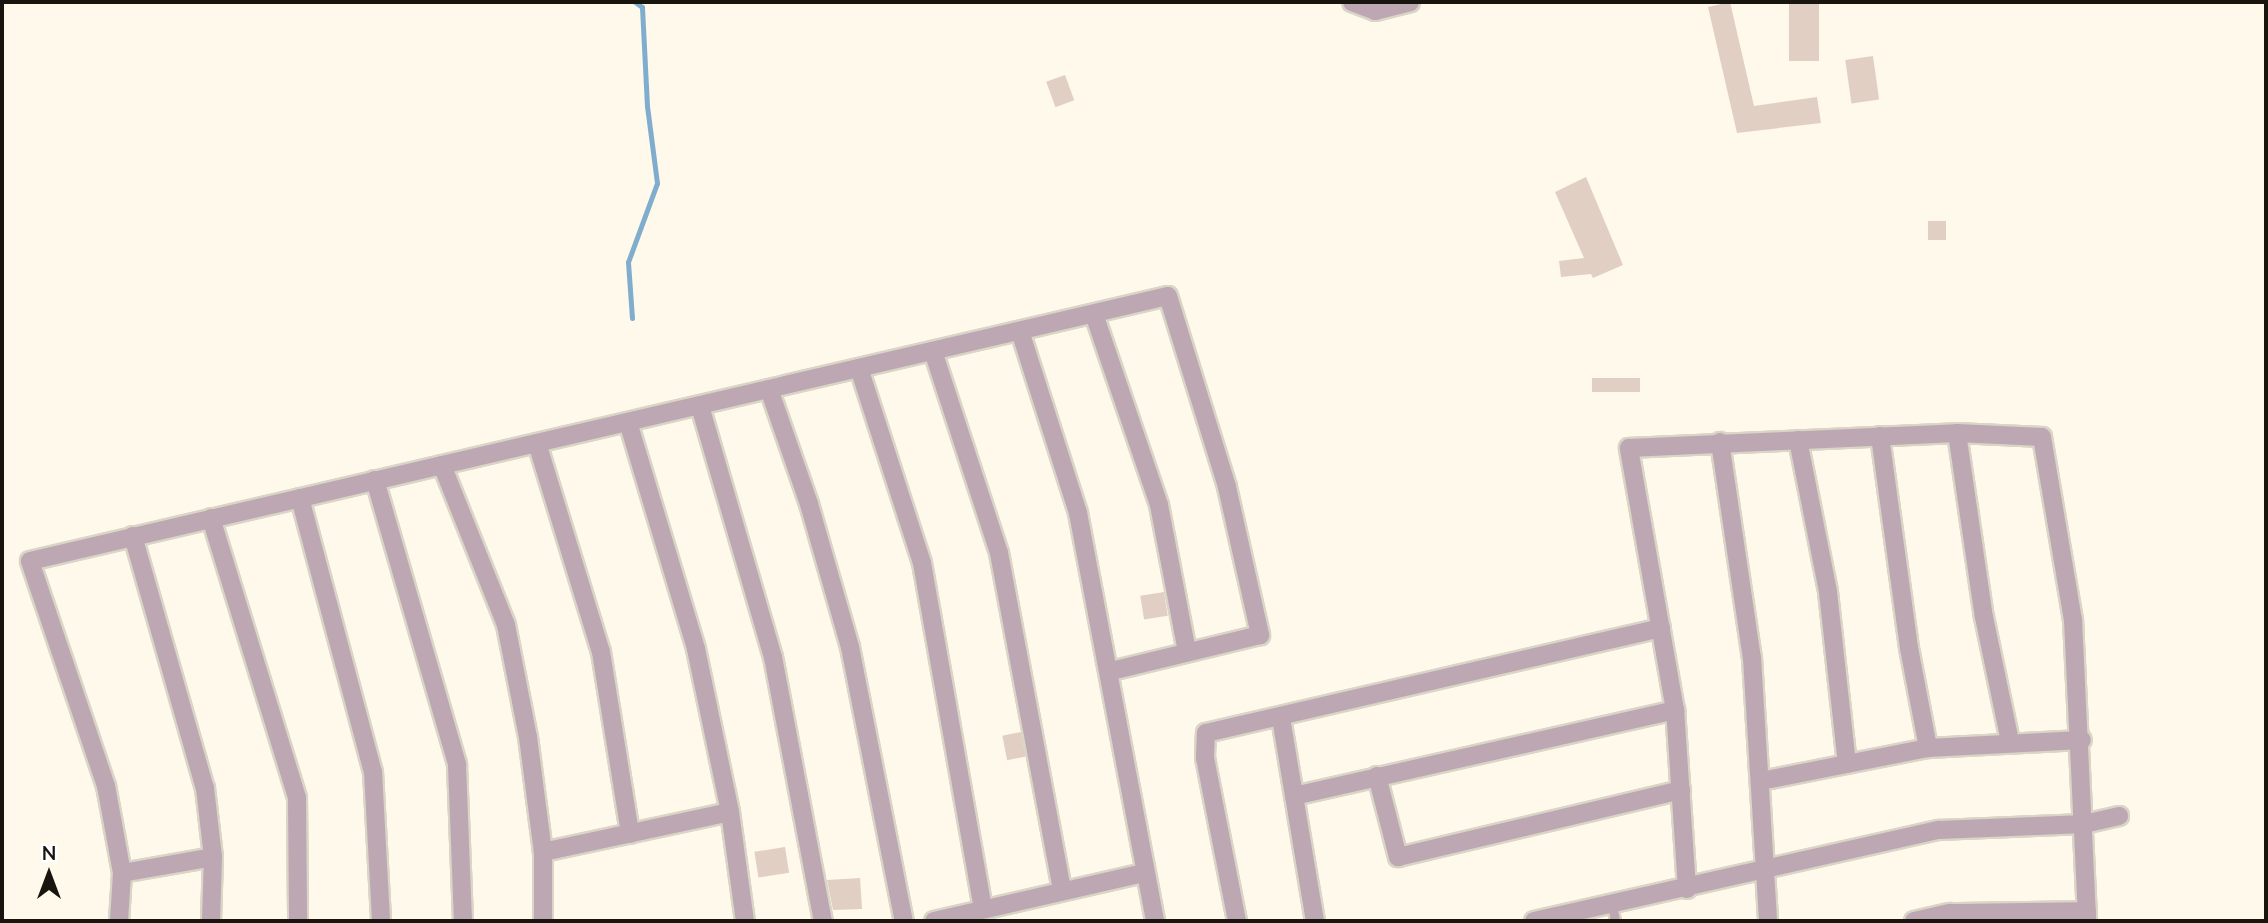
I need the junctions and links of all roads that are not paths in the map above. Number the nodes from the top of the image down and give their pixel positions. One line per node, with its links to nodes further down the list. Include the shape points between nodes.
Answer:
1 (1352, 2): 2 (street, via 1375,11)
2 (1410, 2)
3 (1094, 314): 4 (street); 21 (street, via 1159,505); 21 (street, via 1168,296 1227,487 1260,635)
4 (1020, 331): 5 (street); 22 (street, via 1078,513)
5 (933, 351): 6 (street); 43 (street, via 999,553)
6 (859, 368): 7 (street); 44 (street, via 922,563)
7 (769, 389): 8 (street); 58 (street, via 850,647)
8 (700, 405): 9 (street); 57 (street, via 773,657)
9 (628, 422): 14 (street); 33 (street, via 696,649)
10 (1957, 433): 11 (street); 25 (street, via 2042,437 2073,620); 26 (street, via 1984,617)
11 (1880, 436): 12 (street); 27 (street, via 1909,648)
12 (1798, 440): 13 (street); 28 (street, via 1828,592)
13 (1720, 442): 20 (street, via 1629,448); 30 (street, via 1752,658)
14 (537, 443): 15 (street); 36 (street, via 601,652)
15 (442, 465): 16 (street); 37 (street, via 506,625 528,737)
16 (375, 480): 17 (street); 54 (street, via 457,765)
17 (300, 498): 18 (street); 53 (street, via 373,772)
18 (211, 518): 19 (street); 52 (street, via 297,798)
19 (133, 536): 38 (street, via 205,788); 40 (street, via 30,561 106,786)
20 (1661, 628): 23 (street); 24 (street)
21 (1187, 652): 22 (street)
22 (1111, 671): 41 (street)
23 (1675, 710): 29 (street); 31 (street)
24 (1281, 718): 32 (street); 61 (street, via 1206,733 1203,745)
25 (2082, 740): 26 (street); 35 (street)
26 (2010, 741): 27 (street)
27 (1928, 748): 28 (street)
28 (1847, 764): 30 (street)
29 (1377, 776): 31 (street, via 1398,857); 32 (street)
30 (1760, 781): 39 (street)
31 (1681, 790): 42 (street)
32 (1294, 796): 62 (street)
33 (730, 812): 36 (street); 56 (street)
34 (2119, 816): 35 (street)
35 (2084, 824): 39 (street, via 1939,830); 46 (street)
36 (629, 834): 37 (street)
37 (543, 852): 55 (street)
38 (214, 857): 40 (street); 51 (street)
39 (1765, 870): 42 (street); 64 (street)
40 (122, 873): 50 (street)
41 (1144, 873): 43 (street); 60 (street)
42 (1687, 889): 45 (street)
43 (1062, 891): 44 (street)
44 (983, 908): 59 (street)
45 (1613, 913): 48 (street)
46 (2087, 916): 47 (street)
47 (2008, 917): 49 (street, via 1950,913)
48 (1565, 918): 63 (street)
49 (1922, 920)
50 (119, 921)
51 (211, 921)
52 (298, 921)
53 (382, 921)
54 (463, 921)
55 (543, 921)
56 (746, 921)
57 (823, 921)
58 (904, 921)
59 (934, 921)
60 (1155, 921)
61 (1237, 921)
62 (1315, 921)
63 (1534, 921)
64 (1768, 921)

